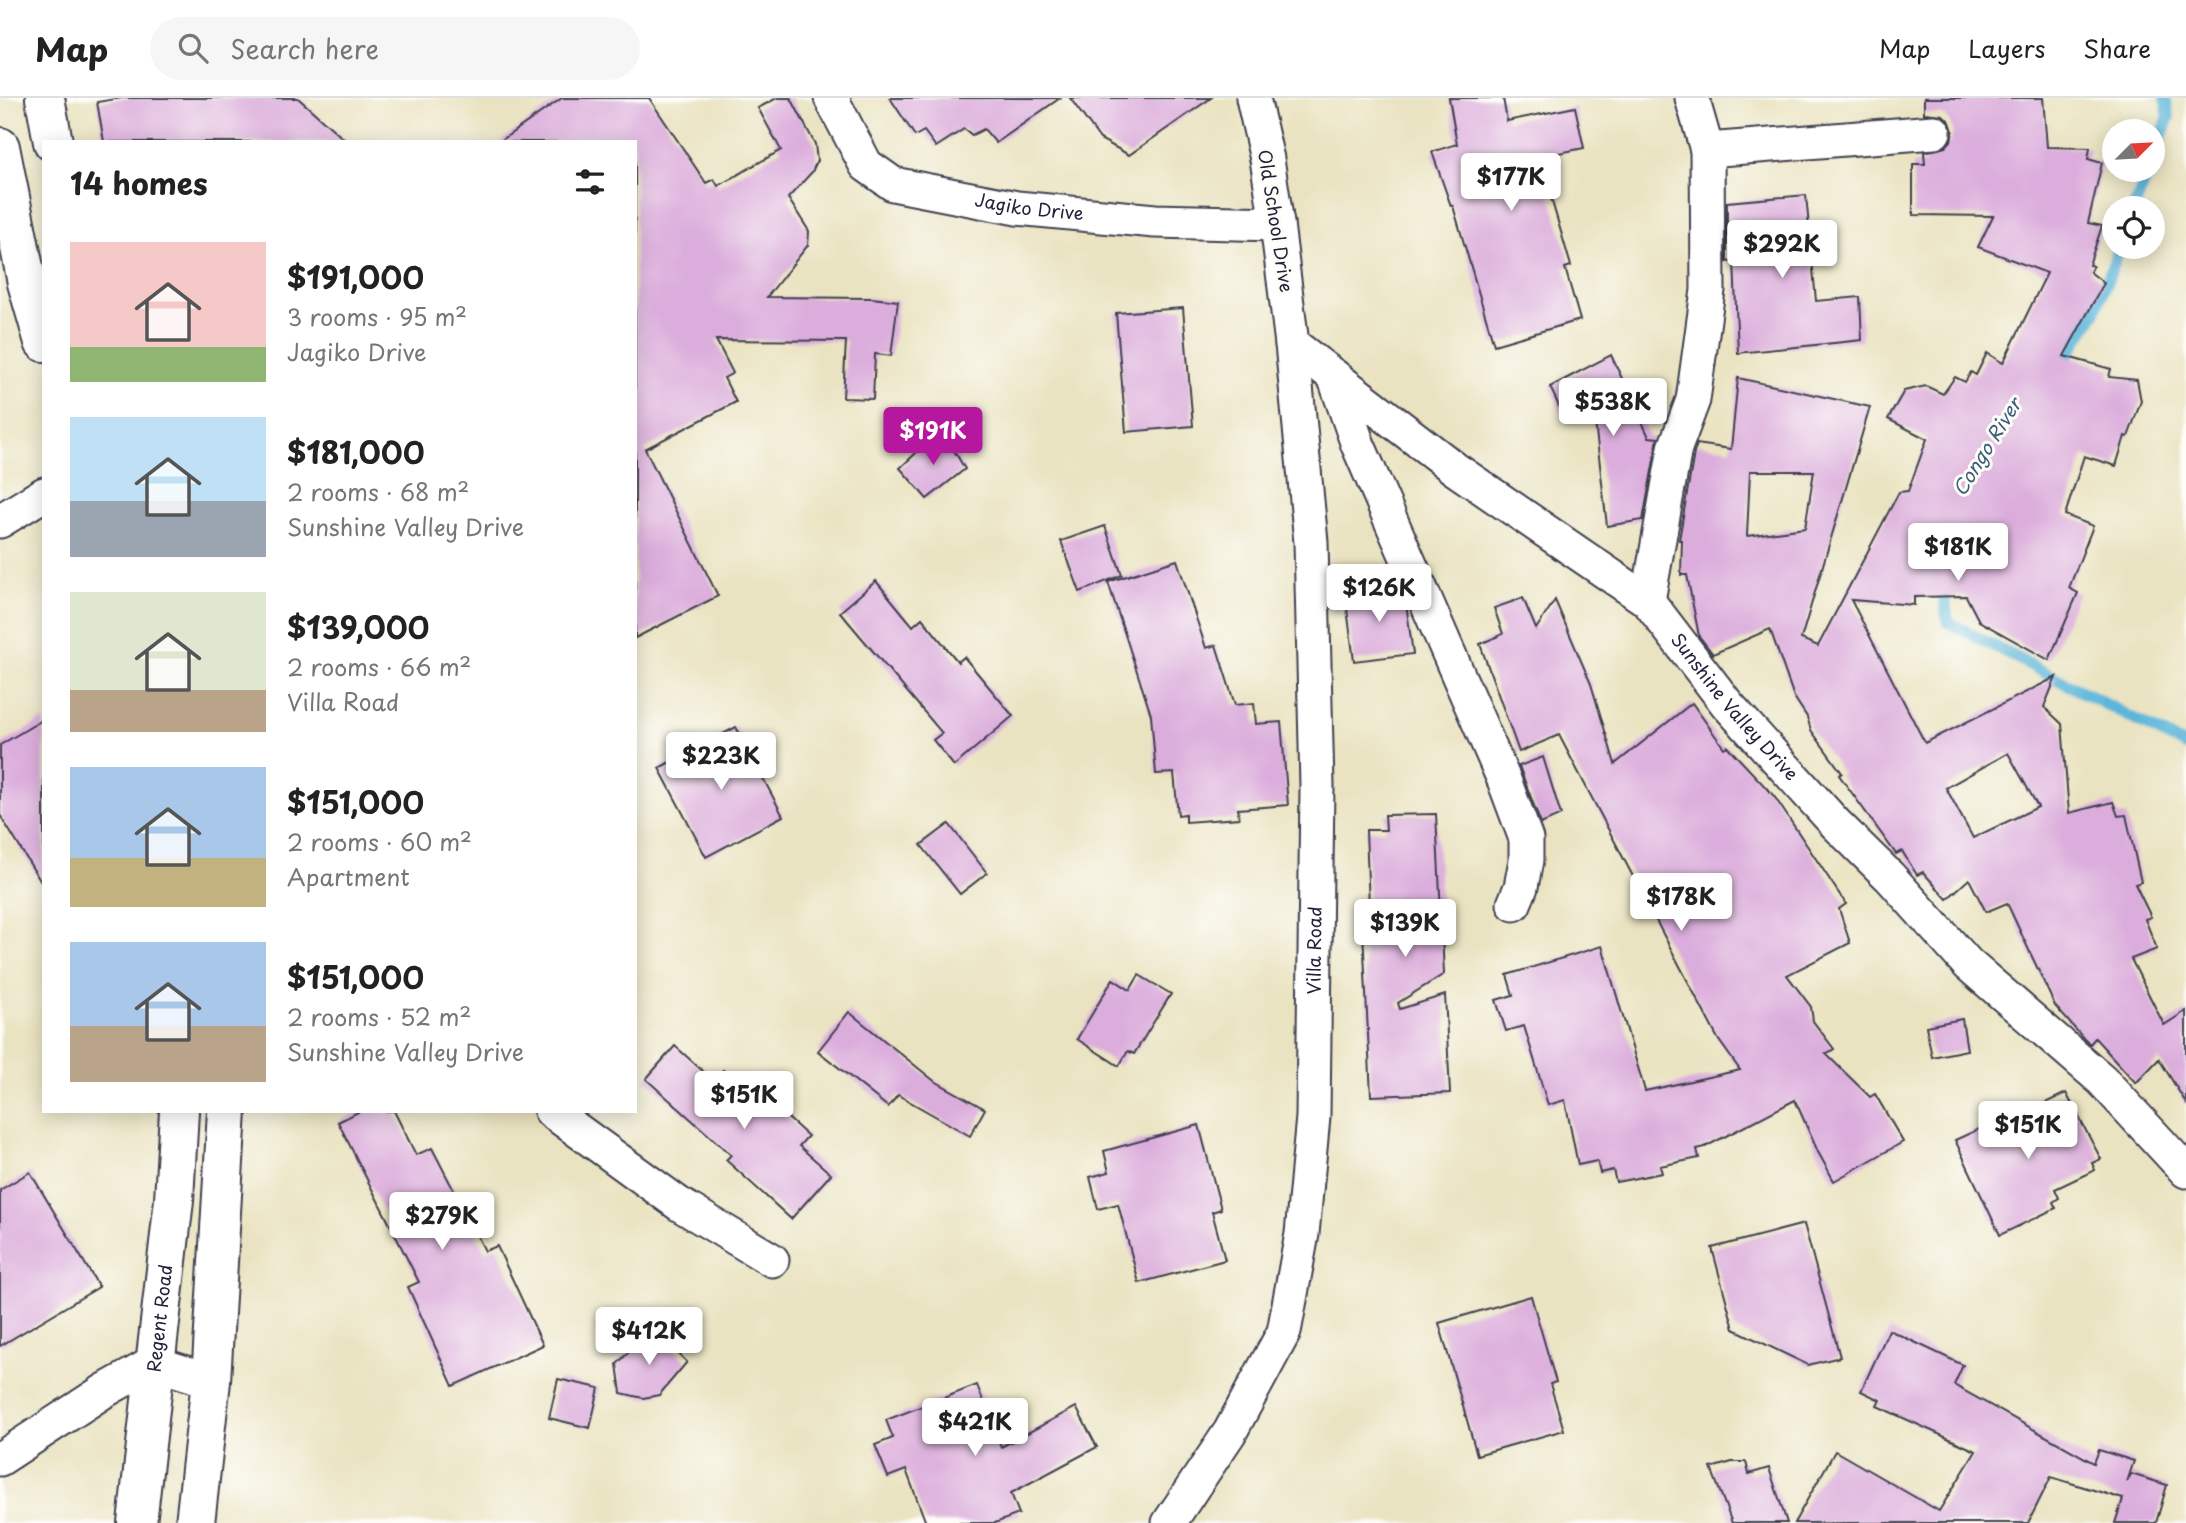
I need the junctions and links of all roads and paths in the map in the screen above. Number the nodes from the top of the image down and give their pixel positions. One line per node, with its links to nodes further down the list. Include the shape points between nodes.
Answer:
1 (45, 98): 6 (main road)
2 (831, 98): 9 (street, Jagiko Drive, via 866,165 893,184 1017,208 1155,221)
3 (1253, 98): 9 (street, Old School Drive)
4 (1692, 98): 8 (street)
5 (1934, 132): 8 (street)
6 (53, 140)
7 (0, 147): 10 (main road)
8 (1707, 150): 15 (street, via 1708,290 1693,400 1675,448)
9 (1277, 224): 11 (street, Old School Drive)
10 (42, 335)
11 (1292, 344): 12 (street, Sunshine Valley Drive); 27 (street, Villa Road, via 1311,542 1317,786 1313,1117 1303,1221 1284,1332 1230,1432)
12 (1334, 376): 15 (street, Sunshine Valley Drive, via 1455,469); 16 (street, via 1358,445 1526,839 1526,860)
13 (42, 495): 14 (street)
14 (0, 521)
15 (1648, 601): 20 (street, Sunshine Valley Drive, via 1727,704 1968,964 2102,1080)
16 (1514, 904)
17 (179, 1113): 22 (main road, Regent Road, via 174,1200)
18 (228, 1113): 23 (main road)
19 (554, 1113): 21 (street, via 679,1204)
20 (2186, 1171)
21 (772, 1260)
22 (154, 1363): 23 (street); 24 (street); 25 (main road, Regent Road)
23 (211, 1381): 26 (main road)
24 (0, 1459)
25 (137, 1523)
26 (195, 1523)
27 (1169, 1523)

